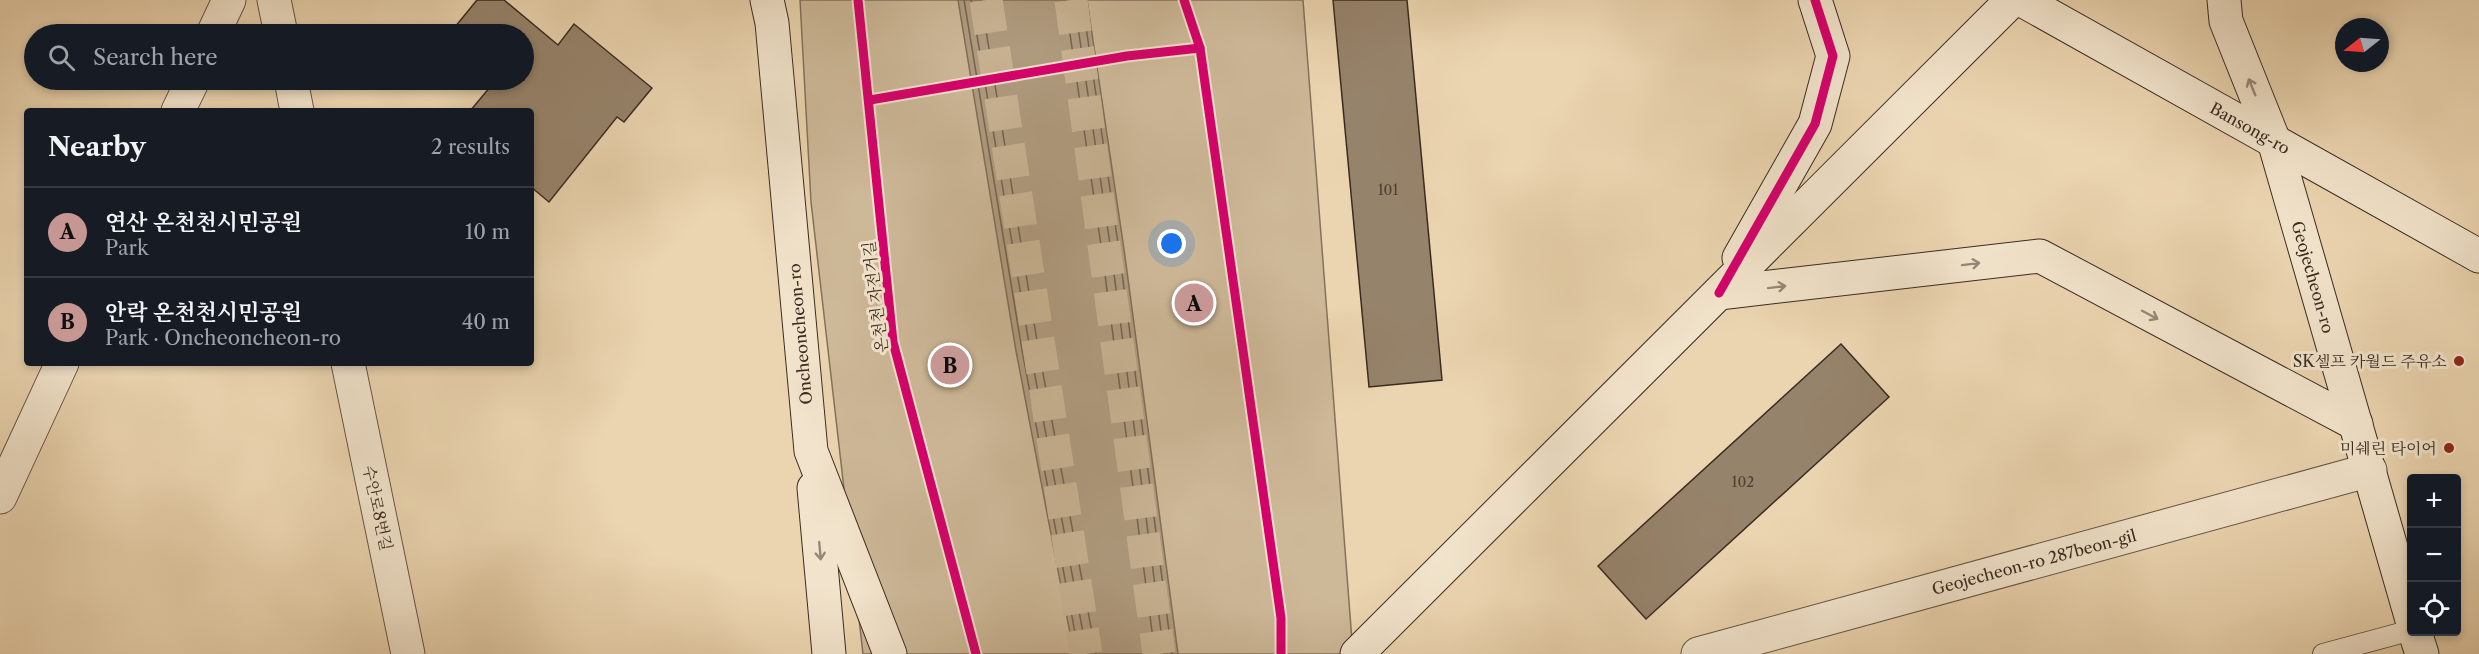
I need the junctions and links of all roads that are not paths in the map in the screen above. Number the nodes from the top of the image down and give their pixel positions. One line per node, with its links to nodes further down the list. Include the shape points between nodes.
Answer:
1 (229, 0): 8 (main road)
2 (274, 0): 9 (main road)
3 (1815, 0): 16 (main road, via 1833,56 1815,124)
4 (2012, 0): 16 (main road)
5 (2022, 0): 14 (main road, Bansong-ro)
6 (2224, 0): 14 (main road, Geojecheon-ro, one-way to 6, via 2226,21)
7 (771, 8): 20 (main road, Oncheoncheon-ro)
8 (218, 24)
9 (280, 24)
10 (188, 90): 12 (main road)
11 (293, 90): 13 (main road)
12 (179, 108)
13 (296, 108)
14 (2274, 141): 15 (main road, Bansong-ro); 19 (main road, Geojecheon-ro)
15 (2479, 256)
16 (1719, 293): 19 (main road, one-way to 19, via 2040,256); 30 (main road)
17 (61, 366): 22 (main road)
18 (349, 366): 27 (main road, 수안로8번길)
19 (2356, 424): 21 (main road, Geojecheon-ro)
20 (811, 451): 28 (main road, one-way to 28); 29 (main road, Oncheoncheon-ro)
21 (2370, 470): 23 (main road, Geojecheon-ro); 26 (main road, Geojecheon-ro 287beon-gil)
22 (0, 497)
23 (2407, 602)
24 (2407, 633): 32 (lane)
25 (2415, 636): 33 (main road)
26 (1749, 647): 31 (main road, Geojecheon-ro 287beon-gil)
27 (408, 654)
28 (829, 654)
29 (890, 654)
30 (1357, 654)
31 (1698, 654)
32 (2323, 654)
33 (2421, 654)

